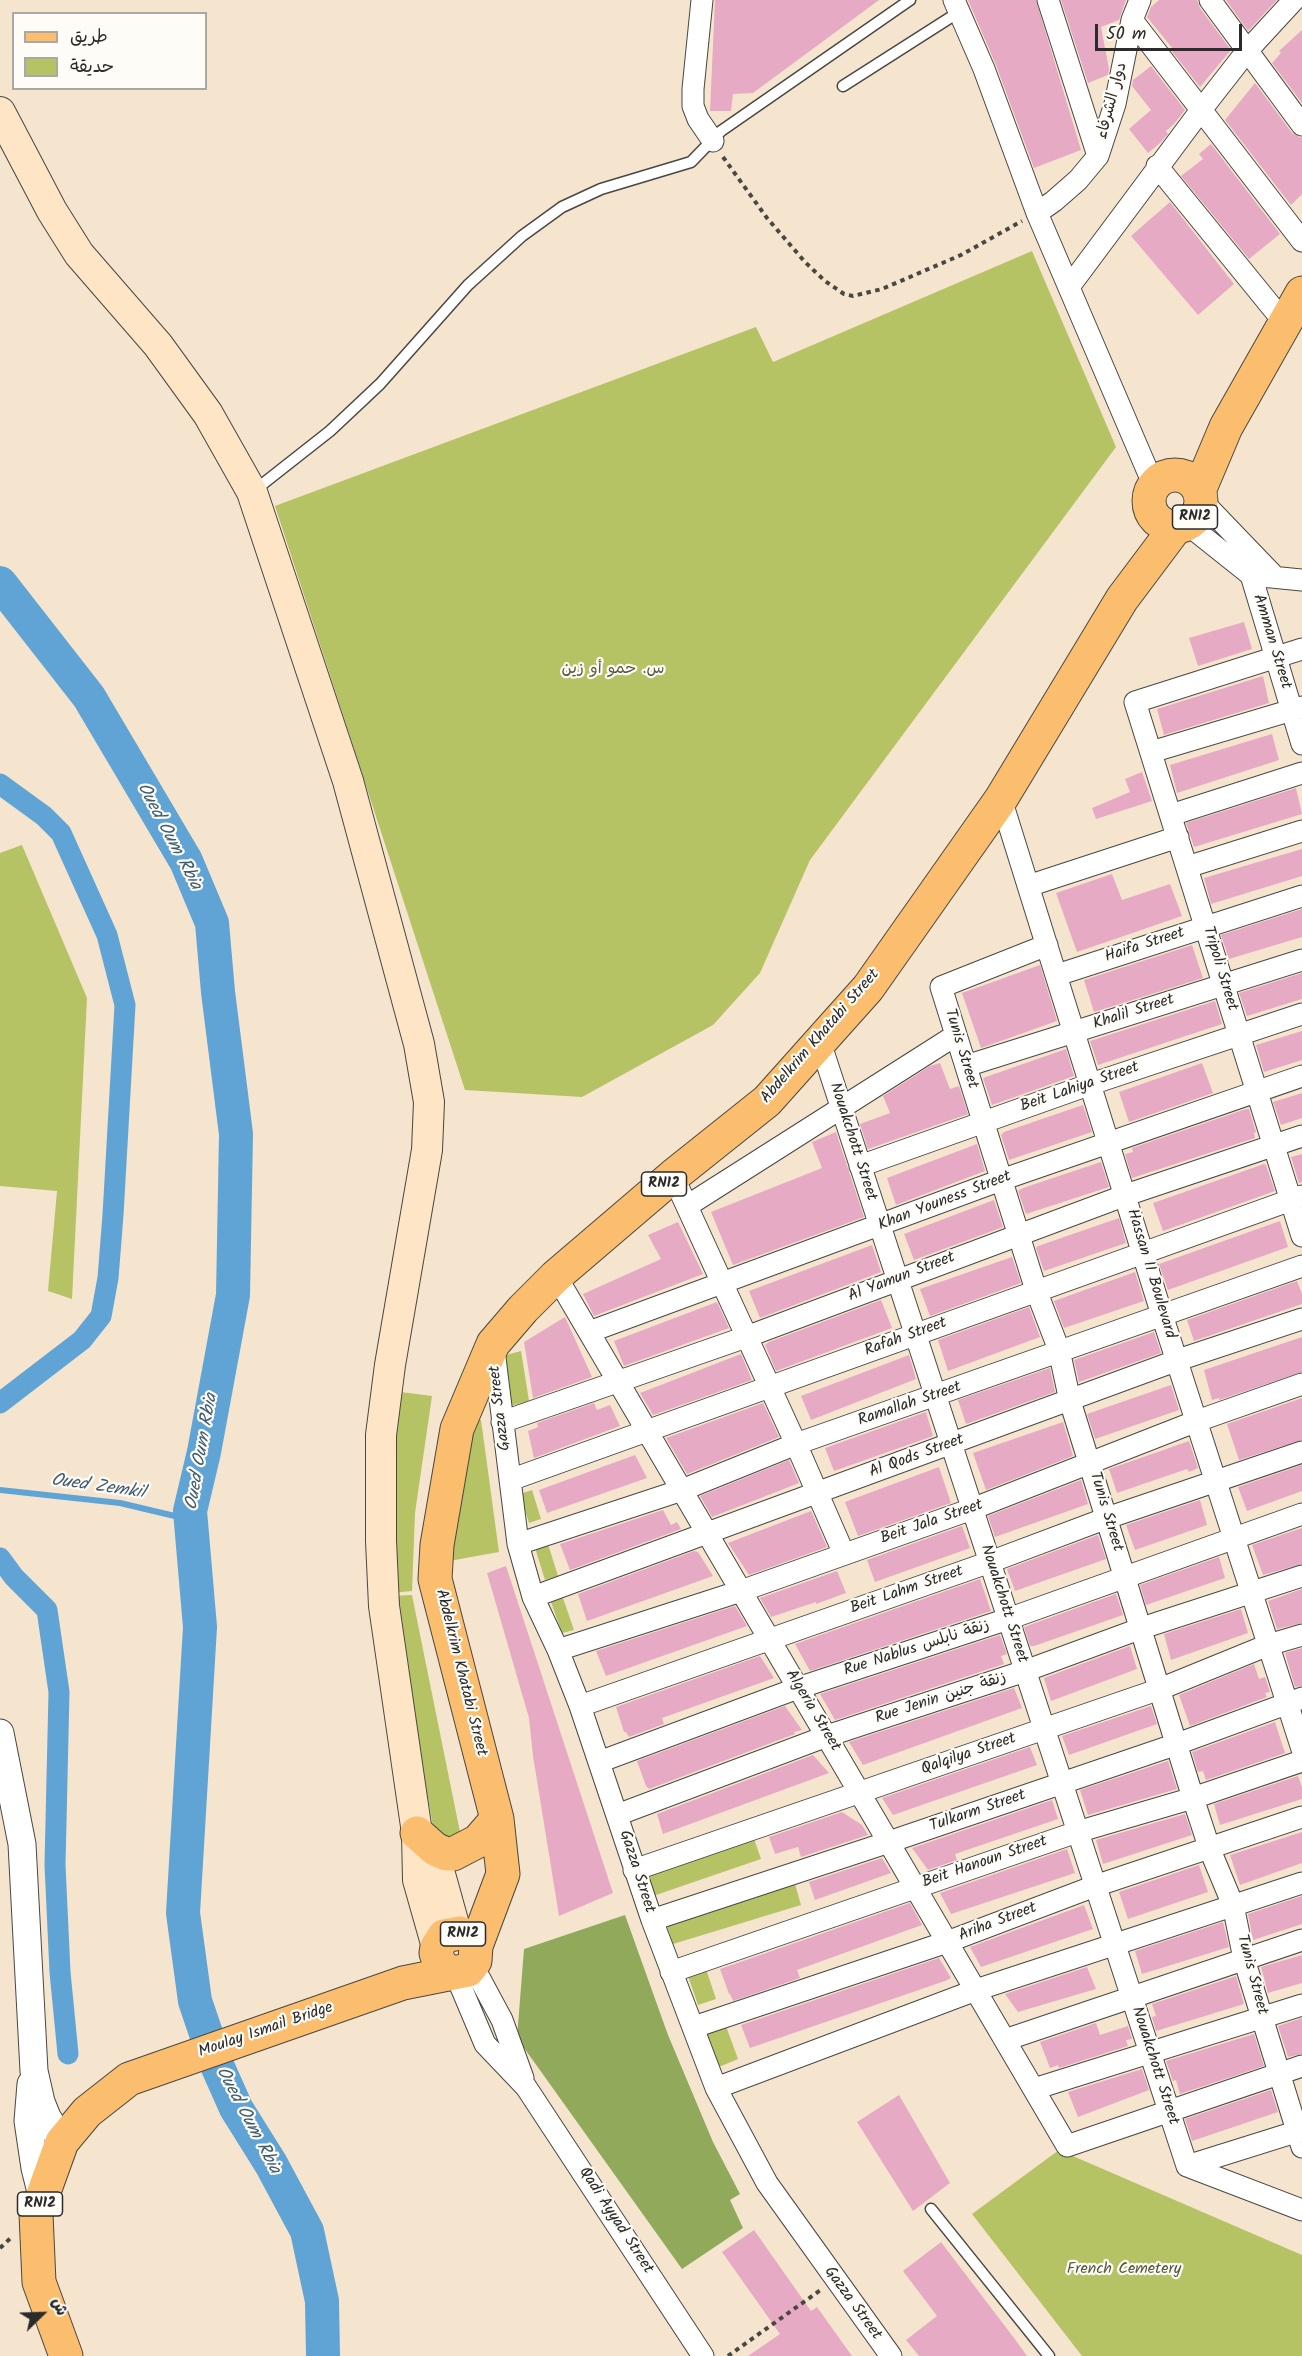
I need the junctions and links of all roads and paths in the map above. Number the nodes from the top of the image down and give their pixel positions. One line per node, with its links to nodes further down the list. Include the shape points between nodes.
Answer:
1 (702, 0): 14 (street, via 693,106)
2 (910, 0): 14 (lane)
3 (1048, 0): 15 (street)
4 (1140, 0): 8 (street, دوار الشرفاء)
5 (1210, 0): 9 (street)
6 (1294, 0): 9 (street)
7 (956, 6): 10 (lane); 17 (street, via 984,69)
8 (1132, 20): 11 (street); 15 (street, دوار الشرفاء, via 1116,104)
9 (1247, 51): 11 (street); 13 (street)
10 (843, 86)
11 (1200, 110): 16 (street); 18 (street)
12 (0, 112): 22 (main road, via 52,212 79,254 158,345 208,414)
13 (1302, 125)
14 (712, 141): 17 (path, via 767,218 805,262 825,281 853,296 882,290 961,255); 22 (lane, via 691,162 601,189 562,207 522,236 468,285 380,384 322,438)
15 (1098, 156): 17 (street, دوار الشرفاء, via 1078,180)
16 (1157, 166): 19 (street); 21 (street)
17 (1037, 213): 19 (street)
18 (1302, 241)
19 (1070, 287): 23 (street)
20 (1302, 293): 21 (main road, Abdelkrim Khatabi Street / RN12)
21 (1284, 322): 23 (main road, Abdelkrim Khatabi Street / RN12, via 1226,427)
22 (252, 492): 136 (main road, via 348,781 419,1044 429,1102 427,1150 381,1435 384,1606)
23 (1178, 502): 24 (street); 25 (street); 33 (main road, Abdelkrim Khatabi Street / RN12)
24 (1251, 575): 25 (street); 28 (street, Amman Street)
25 (1275, 577): 26 (street)
26 (1302, 580)
27 (1302, 649): 28 (street)
28 (1276, 657): 29 (street, Amman Street); 31 (street, Tripoli Street, via 1135,702)
29 (1297, 708): 30 (street, Amman Street); 31 (street)
30 (1302, 744)
31 (1151, 752): 34 (street, Tripoli Street)
32 (1302, 773): 34 (street)
33 (1001, 799): 38 (street, Hassan II Boulevard); 49 (main road, Abdelkrim Khatabi Street / RN12, via 868,988)
34 (1171, 815): 36 (street, Tripoli Street)
35 (1302, 831): 37 (street)
36 (1178, 837): 37 (street, Tripoli Street); 38 (street)
37 (1187, 867): 40 (street, Tripoli Street)
38 (1028, 886): 41 (street, Hassan II Boulevard)
39 (1302, 896): 40 (street, Haifa Street)
40 (1205, 926): 43 (street, Haifa Street); 44 (street, Tripoli Street)
41 (1047, 945): 43 (street, Hassan II Boulevard); 48 (street, Tunis Street, via 941,987)
42 (1302, 960): 44 (street, Khalil Street)
43 (1057, 975): 46 (street, Hassan II Boulevard)
44 (1224, 985): 46 (street, Khalil Street); 47 (street, Tripoli Street)
45 (1302, 1014): 47 (street, Beit Lahiya Street)
46 (1074, 1032): 50 (street, Khalil Street); 52 (street, Hassan II Boulevard)
47 (1239, 1034): 52 (street, Beit Lahiya Street); 53 (street, Tripoli Street)
48 (956, 1035): 50 (street, Tunis Street); 54 (street)
49 (819, 1042): 54 (street, Nouakchott Street); 60 (main road, Abdelkrim Khatabi Street / RN12, via 767,1101)
50 (966, 1066): 55 (street, Tunis Street)
51 (1302, 1076): 53 (street, Khan Youness Street)
52 (1091, 1084): 55 (street, Beit Lahiya Street); 57 (street, Hassan II Boulevard)
53 (1257, 1091): 57 (street, Khan Youness Street); 58 (street, Tripoli Street)
54 (841, 1107): 59 (street, Nouakchott Street); 64 (street)
55 (983, 1122): 59 (street, Beit Lahiya Street); 61 (street, Tunis Street)
56 (1302, 1136): 58 (street, Al Yamun Street)
57 (1110, 1143): 61 (street, Khan Youness Street); 62 (street, Hassan II Boulevard)
58 (1274, 1145): 62 (street, Al Yamun Street); 63 (street, Tripoli Street)
59 (860, 1166): 65 (street, Nouakchott Street)
60 (673, 1176): 64 (street); 70 (main road, Abdelkrim Khatabi Street / RN12)
61 (1001, 1180): 65 (street, Khan Youness Street); 66 (street, Tunis Street)
62 (1126, 1195): 66 (street, Al Yamun Street); 68 (street, Hassan II Boulevard)
63 (1297, 1197): 67 (street, Tripoli Street); 68 (street, Rafah Street)
64 (687, 1206): 72 (street)
65 (880, 1226): 71 (street, Nouakchott Street); 72 (street, Khan Youness Street)
66 (1018, 1234): 71 (street, Al Yamun Street); 73 (street, Tunis Street)
67 (1302, 1236)
68 (1144, 1252): 73 (street, Rafah Street); 74 (street, Hassan II Boulevard)
69 (1302, 1266): 74 (street, Ramallah Street)
70 (556, 1276): 76 (street, Algeria Street); 79 (main road, Abdelkrim Khatabi Street / RN12)
71 (897, 1280): 77 (street, Nouakchott Street); 78 (street, Al Yamun Street)
72 (722, 1283): 76 (street, Khan Youness Street); 78 (street)
73 (1036, 1290): 77 (street, Rafah Street); 80 (street, Tunis Street)
74 (1162, 1314): 80 (street, Ramallah Street); 81 (street, Hassan II Boulevard)
75 (1302, 1319): 81 (street, Al Qods Street)
76 (589, 1332): 82 (street, Algeria Street)
77 (915, 1335): 84 (street, Rafah Street); 85 (street, Nouakchott Street)
78 (746, 1337): 82 (street, Al Yamun Street); 84 (street)
79 (493, 1344): 88 (street, Gazza Street); 134 (main road, Abdelkrim Khatabi Street / RN12, via 457,1429 435,1579)
80 (1059, 1350): 85 (street, Ramallah Street); 86 (street, Tunis Street)
81 (1178, 1360): 86 (street, Al Qods Street); 87 (street, Hassan II Boulevard)
82 (618, 1381): 88 (street, Al Yamun Street); 89 (street, Algeria Street)
83 (1302, 1384): 87 (street, Beit Jala Street)
84 (769, 1388): 89 (street, Rafah Street); 90 (street)
85 (936, 1397): 90 (street, Ramallah Street); 91 (street, Nouakchott Street)
86 (1070, 1401): 91 (street, Al Qods Street); 93 (street, Tunis Street)
87 (1197, 1421): 93 (street, Beit Jala Street); 95 (street, Hassan II Boulevard)
88 (502, 1422): 94 (street, Gazza Street)
89 (647, 1431): 94 (street, Rafah Street); 96 (street, Algeria Street)
90 (796, 1444): 96 (street, Ramallah Street); 97 (street)
91 (951, 1445): 97 (street, Al Qods Street); 98 (street, Nouakchott Street)
92 (1302, 1452): 95 (street, Beit Lahm Street)
93 (1090, 1464): 98 (street, Beit Jala Street); 100 (street, Tunis Street)
94 (510, 1480): 103 (street, Gazza Street)
95 (1216, 1482): 100 (street, Beit Lahm Street); 102 (street, Hassan II Boulevard)
96 (682, 1490): 101 (street, Algeria Street); 103 (street, Ramallah Street)
97 (816, 1493): 101 (street, Al Qods Street); 104 (street)
98 (972, 1509): 104 (street, Beit Jala Street); 105 (street, Nouakchott Street)
99 (1302, 1514): 102 (street, Rue Nablus زنقة نابلس)
100 (1107, 1518): 105 (street, Beit Lahm Street); 107 (street, Tunis Street)
101 (707, 1534): 108 (street, Algeria Street); 110 (street, Al Qods Street)
102 (1234, 1537): 107 (street, Rue Nablus زنقة نابلس); 109 (street, Hassan II Boulevard)
103 (518, 1545): 110 (street, Gazza Street)
104 (844, 1554): 108 (street, Beit Jala Street)
105 (990, 1562): 111 (street, Nouakchott Street); 114 (street, Beit Lahm Street)
106 (1302, 1576): 109 (street, Rue Jenin زنقة جنين)
107 (1125, 1578): 111 (street, Rue Nablus زنقة نابلس); 112 (street, Tunis Street)
108 (741, 1591): 114 (street, Algeria Street); 116 (street, Beit Jala Street)
109 (1251, 1593): 112 (street, Rue Jenin زنقة جنين); 115 (street, Hassan II Boulevard)
110 (533, 1598): 116 (street, Gazza Street)
111 (1008, 1619): 117 (street, Nouakchott Street); 118 (street, Rue Nablus زنقة نابلس)
112 (1142, 1628): 117 (street, Rue Jenin زنقة جنين); 119 (street, Tunis Street)
113 (1302, 1635): 115 (street, Qalqilya Street)
114 (769, 1639): 118 (street, Algeria Street); 121 (street, Beit Lahm Street)
115 (1268, 1645): 119 (street, Qalqilya Street); 120 (street, Hassan II Boulevard)
116 (558, 1650): 121 (street, Gazza Street)
117 (1025, 1671): 122 (street, Nouakchott Street); 124 (street, Rue Jenin زنقة جنين)
118 (798, 1688): 124 (street, Algeria Street); 128 (street, Rue Nablus زنقة نابلس)
119 (1160, 1689): 122 (street, Qalqilya Street); 125 (street, Tunis Street)
120 (1294, 1701): 125 (street, Tulkarm Street); 126 (street, Hassan II Boulevard)
121 (580, 1706): 128 (street, Gazza Street)
122 (1044, 1729): 129 (street, Nouakchott Street); 130 (street, Qalqilya Street)
123 (0, 1733): 159 (street, via 22,1844)
124 (827, 1736): 130 (street, Algeria Street); 132 (street, Rue Jenin زنقة جنين)
125 (1177, 1744): 129 (street, Tulkarm Street); 131 (street, Tunis Street)
126 (1302, 1749)
127 (1302, 1761): 131 (street, Beit Hanoun Street)
128 (599, 1762): 132 (street, Gazza Street)
129 (1062, 1783): 135 (street, Nouakchott Street); 137 (street, Tulkarm Street)
130 (859, 1792): 137 (street, Algeria Street); 139 (street, Qalqilya Street)
131 (1193, 1798): 135 (street, Beit Hanoun Street); 138 (street, Tunis Street)
132 (617, 1815): 139 (street, Gazza Street)
133 (1302, 1817): 138 (street, Ariha Street)
134 (498, 1830): 136 (main road, via 453,1854 435,1849); 148 (main road, RN12, via 503,1874)
135 (1077, 1832): 141 (street, Nouakchott Street); 142 (street, Beit Hanoun Street)
136 (418, 1836): 148 (main road, via 438,1867)
137 (889, 1842): 142 (street, Algeria Street); 144 (street, Tulkarm Street)
138 (1210, 1850): 141 (street, Ariha Street); 143 (street, Tunis Street)
139 (634, 1870): 144 (street, Gazza Street)
140 (1302, 1883): 143 (street)
141 (1095, 1886): 146 (street, Ariha Street); 147 (street, Nouakchott Street)
142 (914, 1888): 146 (street, Algeria Street); 150 (street, Beit Hanoun Street)
143 (1233, 1905): 147 (street); 149 (street, Tunis Street)
144 (652, 1920): 150 (street, Gazza Street)
145 (1302, 1940): 149 (street)
146 (947, 1942): 151 (street, Algeria Street); 155 (street, Ariha Street)
147 (1114, 1945): 151 (street); 152 (street, Nouakchott Street)
148 (456, 1953): 165 (main road, Moulay Ismail Bridge / RN12, via 403,1983 129,2079 87,2112); 172 (street, Qadi Ayyad Street, via 485,2044 526,2087)
149 (1244, 1959): 152 (street); 154 (street, Tunis Street)
150 (671, 1972): 155 (street, Gazza Street)
151 (976, 1990): 156 (street, Algeria Street); 161 (street)
152 (1132, 1997): 156 (street); 157 (street, Nouakchott Street)
153 (1302, 2005): 154 (street)
154 (1262, 2018): 157 (street); 160 (street, Tunis Street)
155 (693, 2027): 161 (street, Gazza Street)
156 (1005, 2040): 162 (street, Algeria Street)
157 (1150, 2053): 162 (street); 163 (street, Nouakchott Street)
158 (1302, 2066): 160 (street)
159 (34, 2071): 165 (street, via 44,2110); 167 (street, via 28,2121)
160 (1280, 2074): 163 (street); 164 (street, Tunis Street)
161 (716, 2088): 170 (street, Gazza Street, via 767,2183)
162 (1034, 2089): 163 (street, Algeria Street, via 1067,2146)
163 (1169, 2111): 166 (street, Nouakchott Street)
164 (1300, 2136): 166 (street)
165 (62, 2142): 167 (main road, RN12)
166 (1187, 2166): 169 (street)
167 (42, 2196): 171 (main road, RN12, via 36,2214 39,2282)
168 (931, 2209): 175 (lane)
169 (1302, 2210)
170 (835, 2280): 173 (path); 174 (street, Gazza Street)
171 (66, 2356)
172 (704, 2356)
173 (728, 2356)
174 (891, 2356)
175 (1049, 2356)

